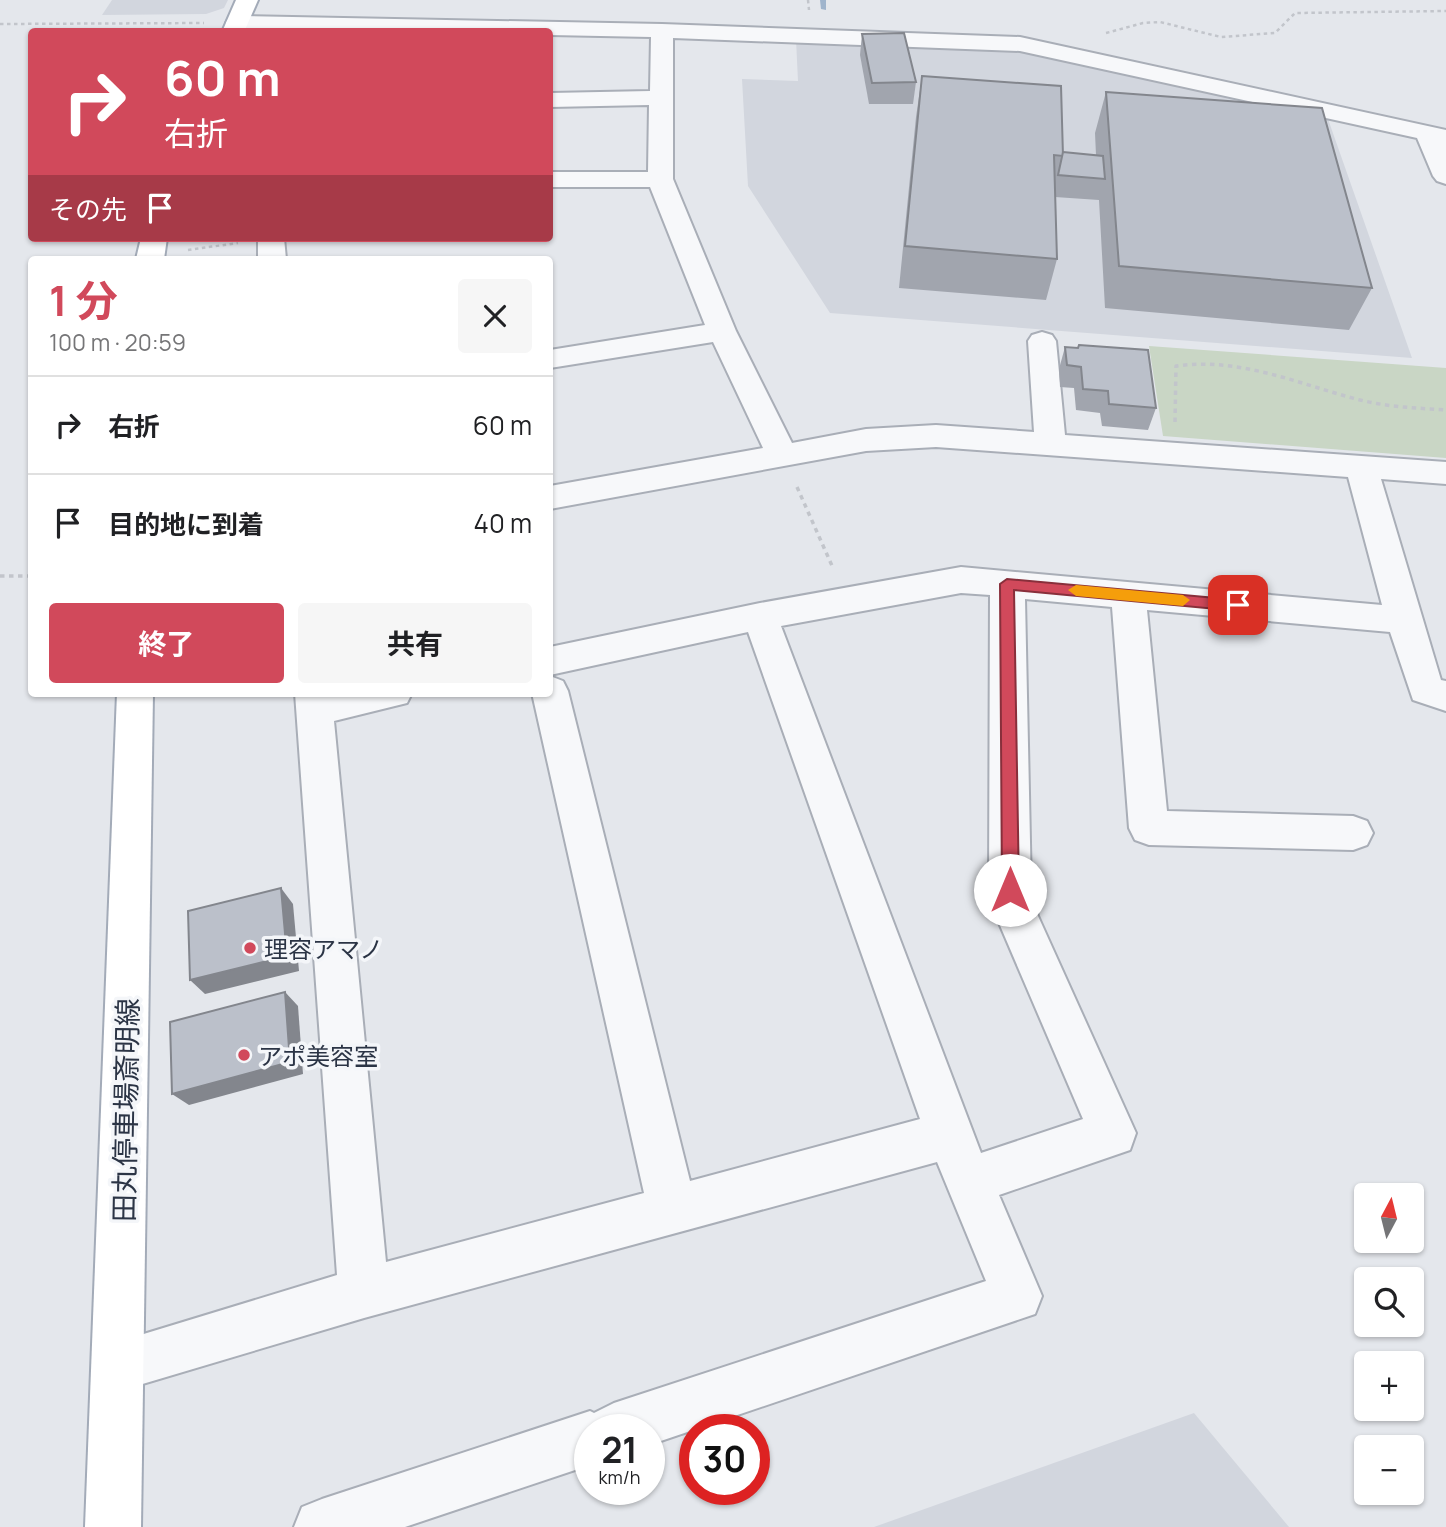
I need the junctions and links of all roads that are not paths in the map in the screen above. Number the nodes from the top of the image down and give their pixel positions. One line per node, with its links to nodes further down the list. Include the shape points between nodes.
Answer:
1 (247, 0): 2 (main road)
2 (235, 27): 3 (street)
3 (332, 28)
4 (553, 30): 5 (street)
5 (662, 31): 6 (street); 8 (street, via 1020,44)
6 (662, 98): 7 (street); 10 (street)
7 (553, 100)
8 (1436, 135): 9 (street)
9 (1446, 176)
10 (660, 179): 11 (street); 12 (street)
11 (553, 180)
12 (722, 331): 14 (street); 16 (street)
13 (1042, 341): 15 (street)
14 (553, 359)
15 (1050, 442): 16 (street, via 914,437); 17 (street)
16 (782, 454): 19 (street)
17 (1361, 466): 18 (street); 23 (street)
18 (1446, 473)
19 (553, 497)
20 (1007, 584): 21 (street); 22 (street, via 961,580); 32 (street, via 1010,890 1017,916 1113,1133)
21 (1128, 595): 23 (street); 30 (street, via 1149,828)
22 (760, 616): 24 (street); 31 (street)
23 (1404, 620): 25 (street, via 1426,690)
24 (553, 660)
25 (1446, 696)
26 (135, 697): 35 (main road, 田丸停車場斎明線)
27 (354, 697): 29 (street)
28 (551, 697): 33 (street)
29 (314, 701): 34 (street)
30 (1353, 833)
31 (949, 1135): 32 (street); 33 (street)
32 (970, 1181): 36 (street, via 1017,1296)
33 (672, 1208): 34 (street)
34 (364, 1293): 35 (street)
35 (119, 1365): 38 (main road, 田丸停車場斎明線)
36 (662, 1414)
37 (574, 1443): 39 (street)
38 (113, 1527)
39 (322, 1527)

